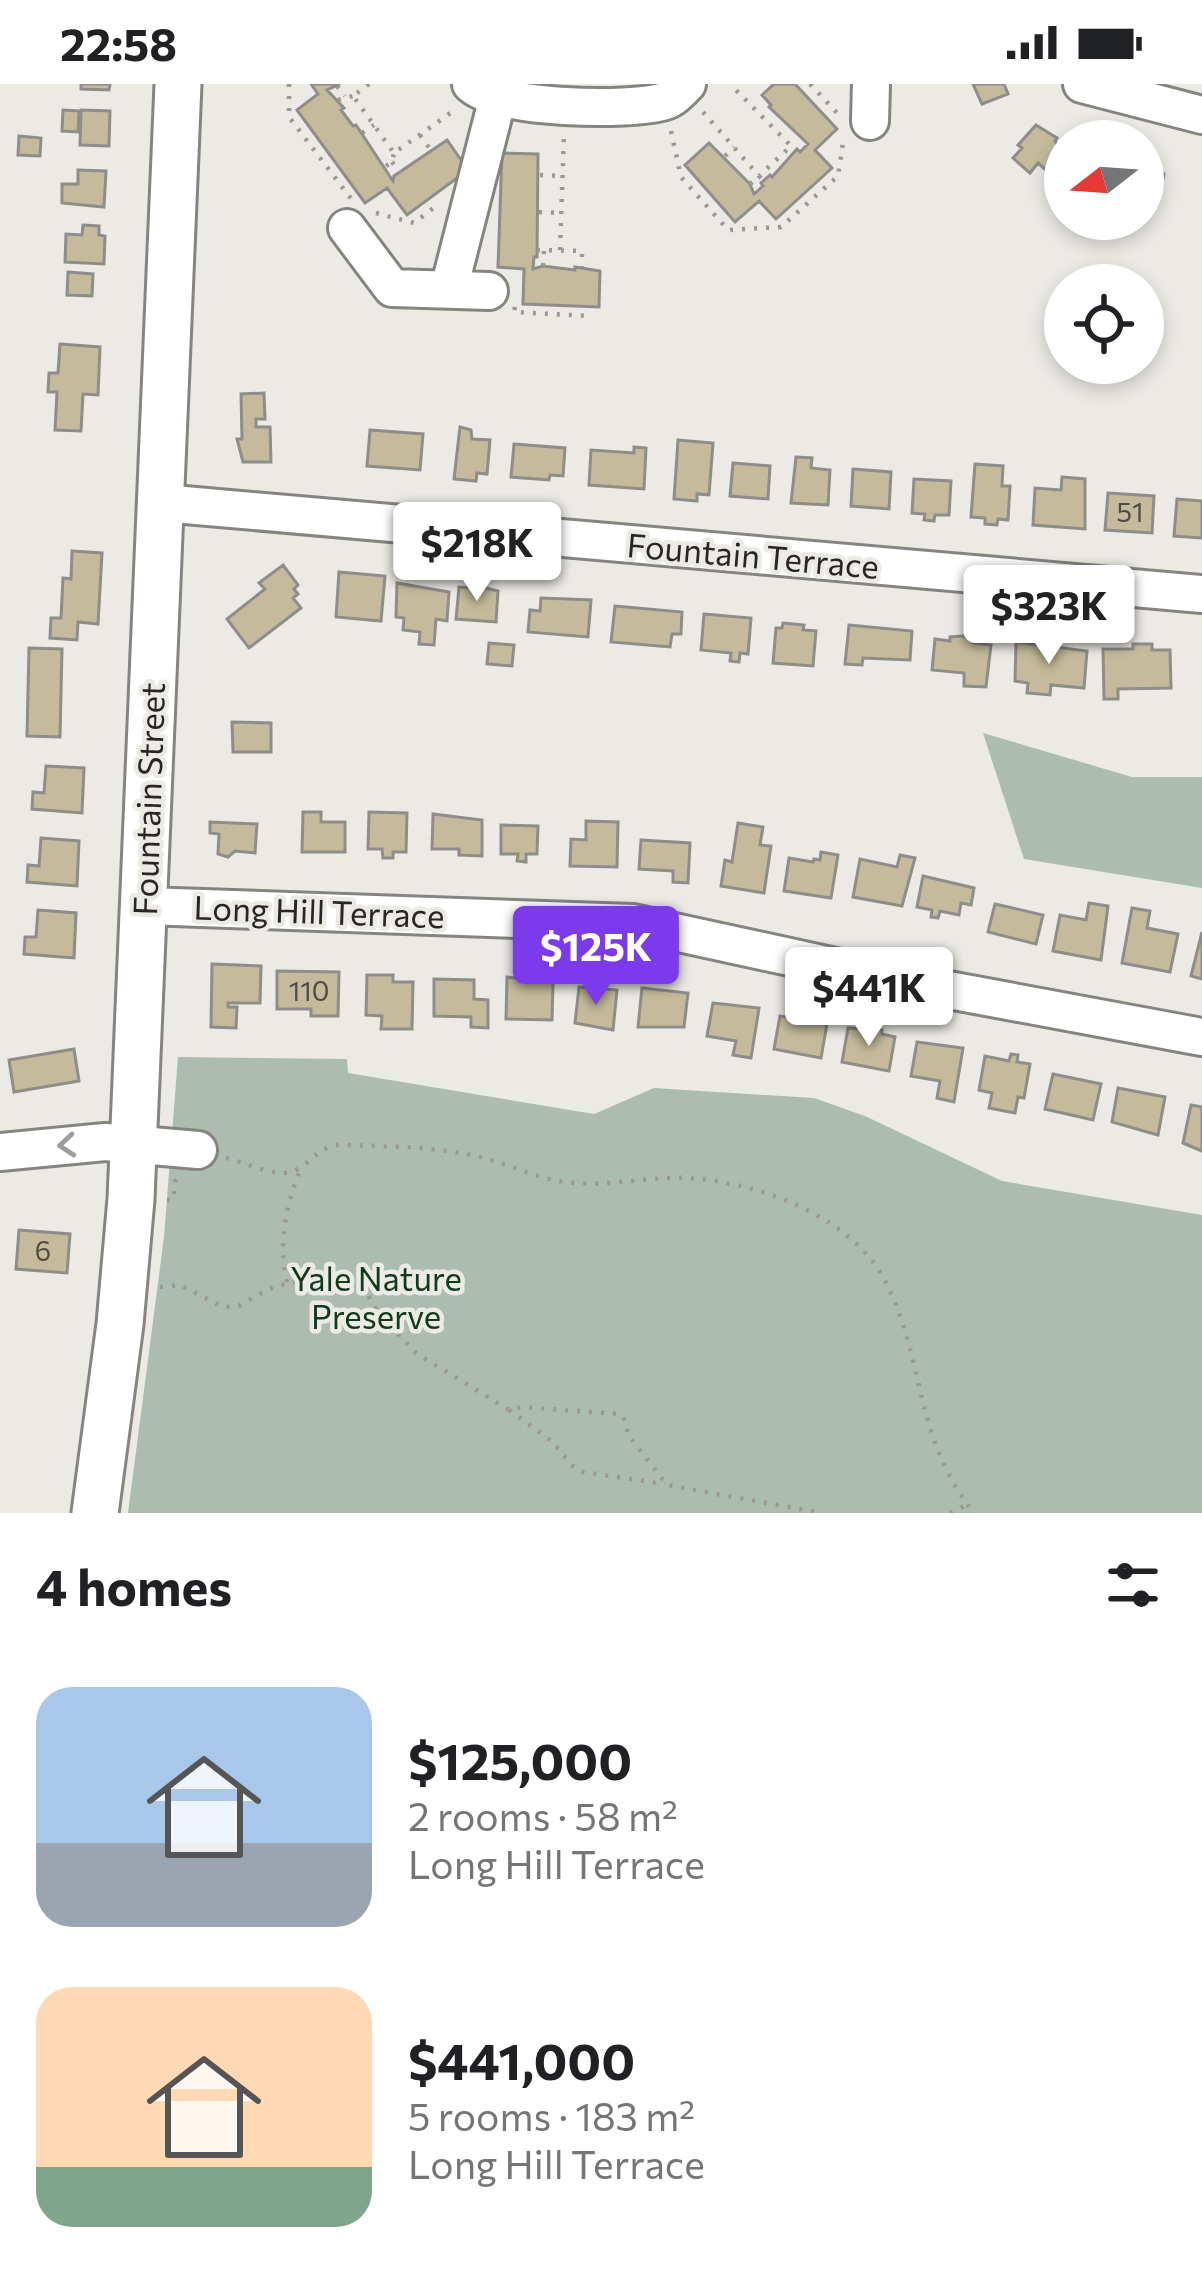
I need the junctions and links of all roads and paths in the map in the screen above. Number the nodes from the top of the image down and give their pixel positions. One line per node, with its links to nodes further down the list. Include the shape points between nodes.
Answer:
1 (178, 84): 62 (main road, Fountain Street)
2 (289, 84): 44 (path, via 289,117 358,208 414,223)
3 (369, 84): 11 (path)
4 (872, 84): 17 (street)
5 (1082, 84): 16 (street)
6 (337, 86): 11 (path)
7 (732, 86): 18 (path)
8 (812, 86): 9 (path); 13 (path)
9 (805, 95)
10 (476, 96): 12 (street, via 640,106); 24 (path); 59 (street)
11 (345, 97): 20 (path)
12 (695, 98): 26 (path)
13 (825, 100): 14 (path); 17 (path)
14 (817, 107)
15 (774, 112): 18 (path)
16 (1202, 115)
17 (855, 118): 19 (path); 38 (path, via 846,123)
18 (765, 120): 28 (path)
19 (831, 122)
20 (374, 125): 23 (path); 30 (path)
21 (564, 129): 35 (path)
22 (671, 129): 37 (path)
23 (362, 134)
24 (420, 135): 27 (path); 30 (path)
25 (799, 139): 28 (path)
26 (734, 147): 29 (path); 36 (path)
27 (430, 149)
28 (791, 149): 36 (path)
29 (724, 156)
30 (391, 160): 31 (path)
31 (400, 172)
32 (691, 172): 37 (path)
33 (826, 173): 38 (path)
34 (540, 175): 35 (path)
35 (562, 176): 50 (path)
36 (761, 178): 39 (path)
37 (683, 179): 42 (path)
38 (832, 181): 43 (path)
39 (750, 184)
40 (811, 187): 43 (path)
41 (704, 188): 42 (path)
42 (697, 195): 48 (path)
43 (817, 195): 47 (path)
44 (450, 196)
45 (798, 199): 47 (path)
46 (716, 201): 48 (path)
47 (804, 206): 53 (path)
48 (708, 208): 54 (path)
49 (539, 212): 50 (path)
50 (561, 213): 56 (path)
51 (783, 213): 53 (path)
52 (729, 216): 54 (path)
53 (789, 220): 54 (path, via 728,230)
54 (721, 223)
55 (347, 228): 59 (street, via 392,288)
56 (560, 250): 57 (path, via 540,250); 58 (path, via 582,251)
57 (543, 266)
58 (582, 267)
59 (449, 289): 60 (street)
60 (502, 292): 61 (path, via 514,312)
61 (589, 316)
62 (162, 503): 63 (street, Fountain Terrace); 64 (main road, Fountain Street)
63 (1202, 594)
64 (145, 906): 65 (street, Long Hill Terrace, via 633,923); 66 (main road, Fountain Street)
65 (1202, 1037)
66 (134, 1142): 67 (street); 68 (street, one-way to 68); 70 (main road, Fountain Street)
67 (198, 1150): 69 (path, via 273,1172)
68 (0, 1152)
69 (301, 1168): 71 (path, via 282,1244); 74 (path, via 335,1145 420,1148 563,1182 686,1178 745,1186 830,1221 882,1275 908,1337 937,1454)
70 (124, 1282): 71 (path, via 180,1285 223,1306); 75 (main road, Fountain Street)
71 (287, 1282): 72 (path, via 314,1276 363,1286 416,1353)
72 (509, 1410): 73 (path, via 583,1472); 73 (path, via 620,1414)
73 (667, 1485): 76 (path)
74 (968, 1505): 77 (path); 78 (path)
75 (95, 1513)
76 (823, 1513)
77 (950, 1513)
78 (974, 1513)

